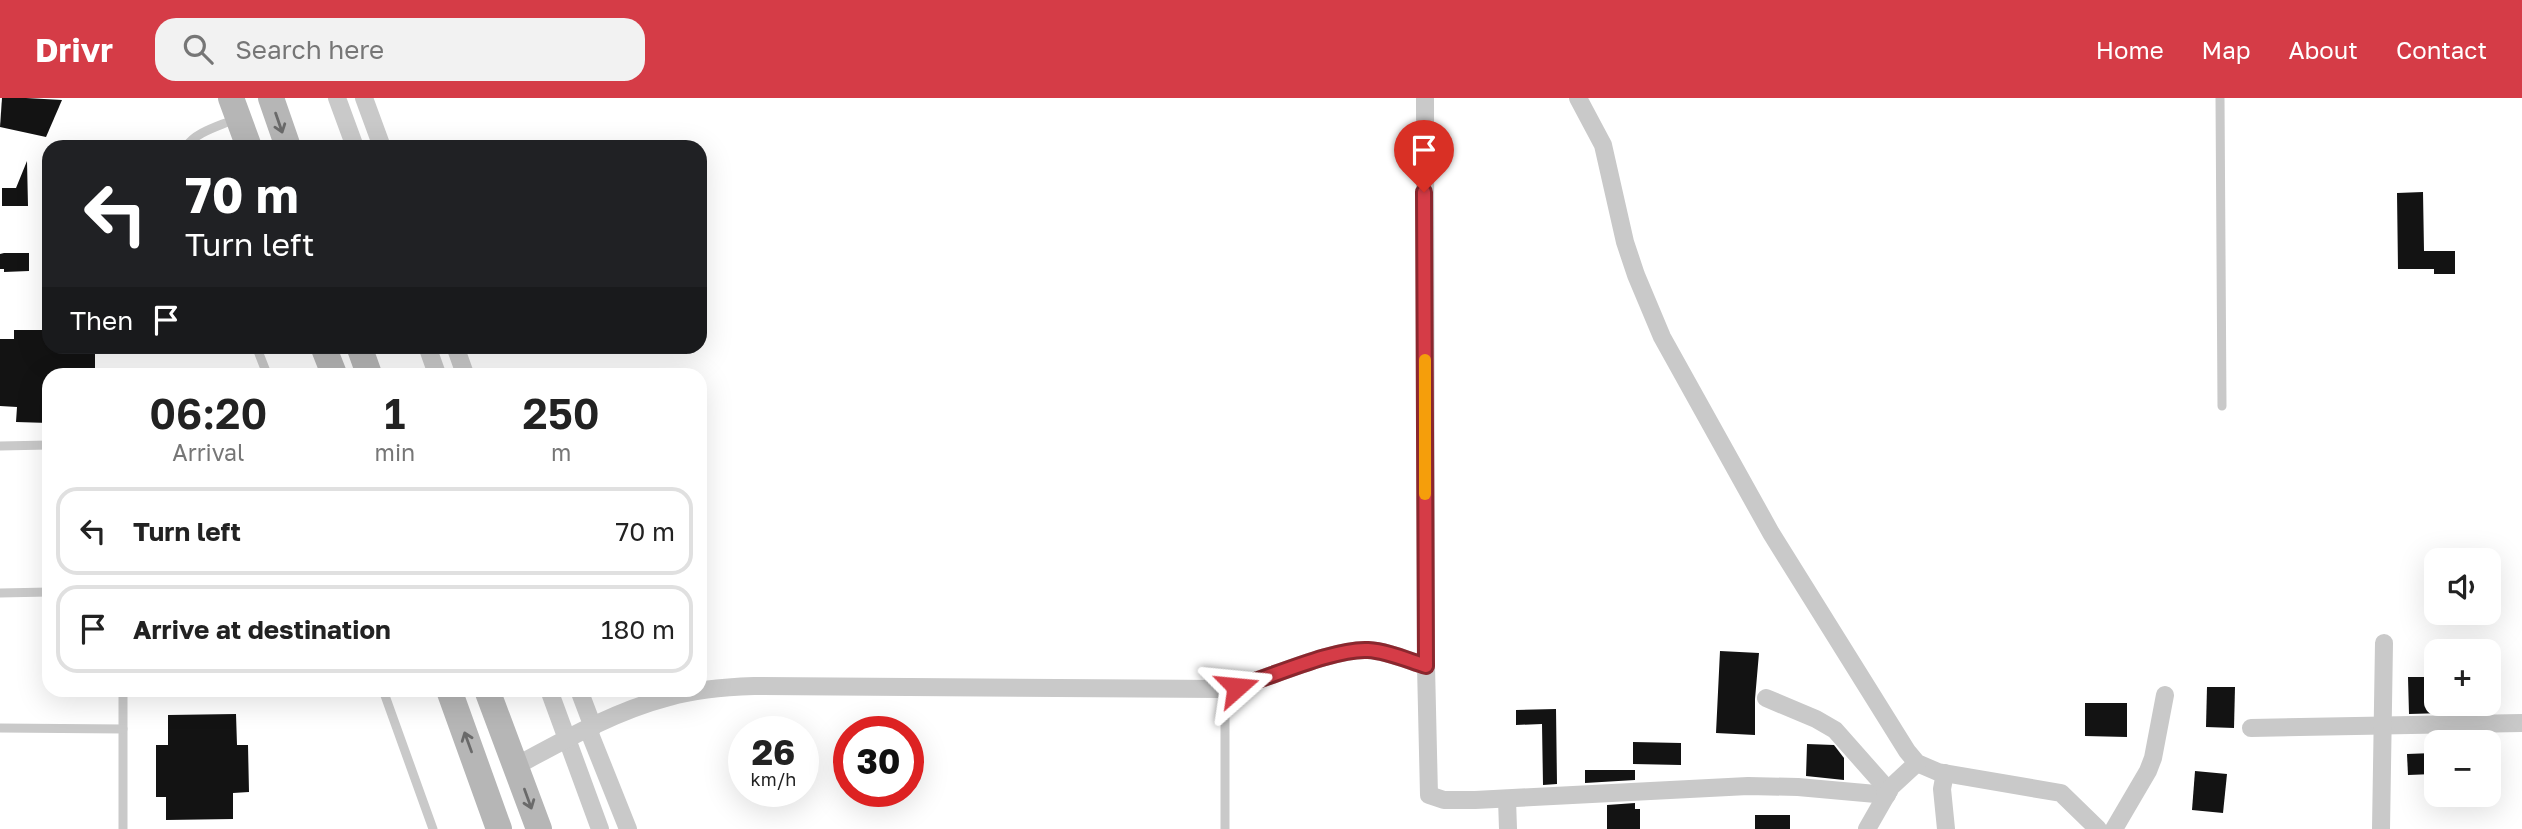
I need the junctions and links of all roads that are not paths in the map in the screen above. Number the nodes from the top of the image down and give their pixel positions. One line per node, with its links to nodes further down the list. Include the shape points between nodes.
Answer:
1 (271, 98): 10 (street, one-way to 10)
2 (337, 98): 11 (street)
3 (365, 98): 12 (street)
4 (1425, 98): 19 (street)
5 (1578, 98): 38 (street, via 1603,145 1625,242 1662,337 1771,533)
6 (2220, 98): 13 (lane)
7 (234, 108): 8 (lane); 9 (street)
8 (192, 140)
9 (245, 140)
10 (286, 140)
11 (352, 140)
12 (380, 140)
13 (2222, 406)
14 (42, 445): 15 (lane)
15 (0, 446)
16 (42, 592): 17 (lane)
17 (0, 593)
18 (2384, 643): 32 (street)
19 (1426, 666): 20 (street, via 1375,651 1354,651); 42 (street, via 1429,795 1444,800)
20 (1222, 689): 21 (street, via 754,686); 49 (lane, via 1226,709)
21 (707, 691)
22 (2165, 695): 54 (street, via 2153,758)
23 (123, 697): 36 (lane)
24 (386, 697): 44 (lane)
25 (452, 697): 45 (street, one-way to 25)
26 (490, 697): 39 (street)
27 (552, 697): 37 (street)
28 (581, 697): 34 (street)
29 (668, 697): 34 (street)
30 (1766, 698): 41 (street, via 1835,730)
31 (2522, 723): 32 (street)
32 (2384, 726): 35 (street); 55 (street)
33 (0, 728): 36 (lane)
34 (591, 728): 37 (street); 48 (street)
35 (2251, 728)
36 (123, 729): 43 (lane)
37 (567, 738): 39 (street); 47 (street)
38 (1917, 763): 40 (street); 41 (street)
39 (516, 766): 46 (street, one-way to 46)
40 (1945, 773): 52 (street, via 1942,789); 53 (street, via 2061,793)
41 (1888, 793): 42 (street, via 1748,786); 51 (street)
42 (1507, 799): 50 (street)
43 (123, 829)
44 (433, 829)
45 (499, 829)
46 (538, 829)
47 (600, 829)
48 (628, 829)
49 (1225, 829)
50 (1508, 829)
51 (1867, 829)
52 (1947, 829)
53 (2098, 829)
54 (2114, 829)
55 (2381, 829)

